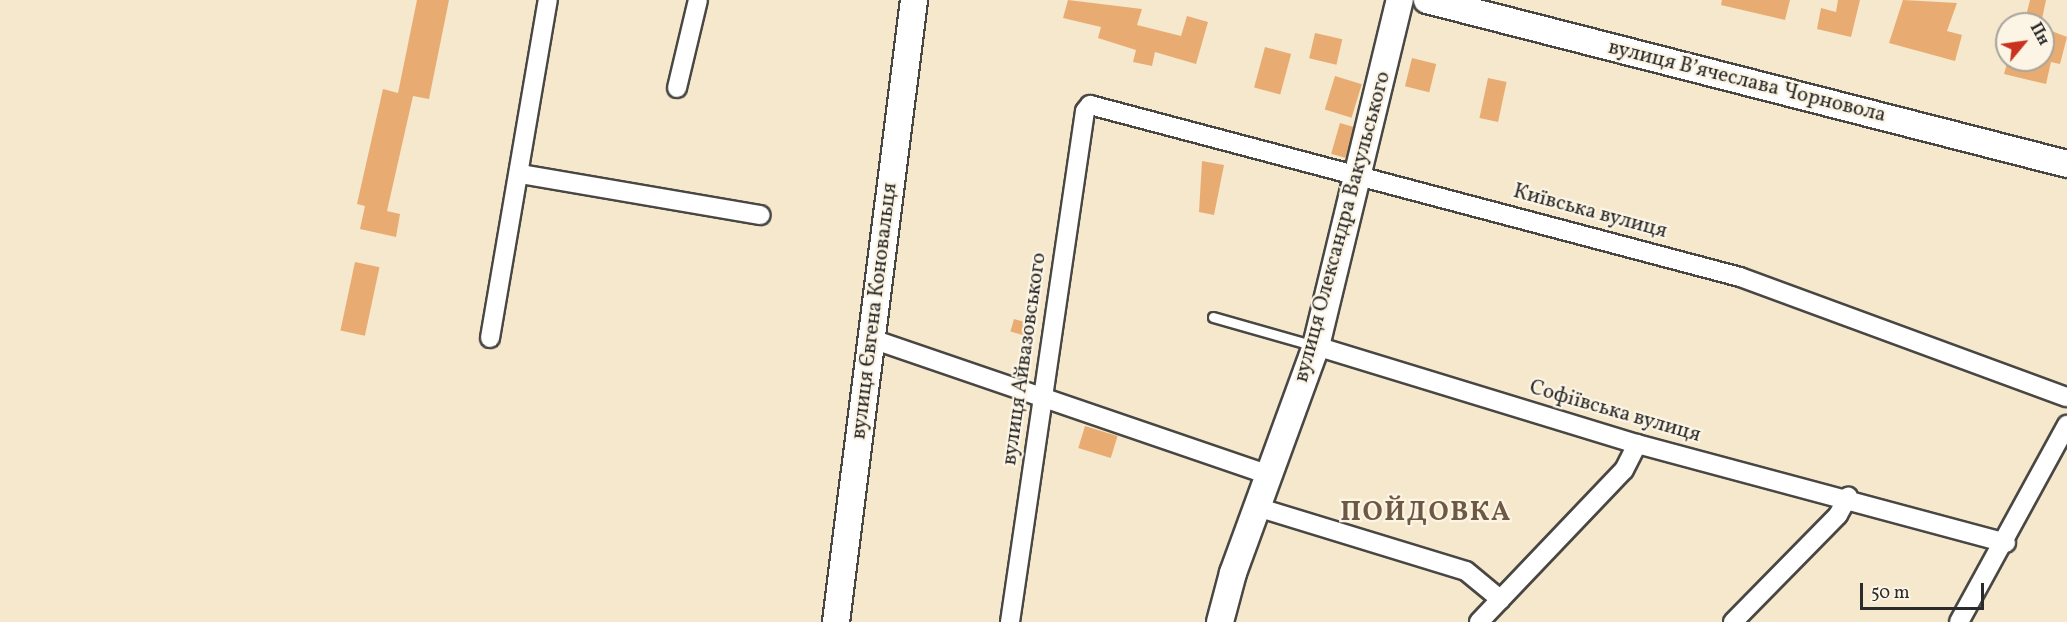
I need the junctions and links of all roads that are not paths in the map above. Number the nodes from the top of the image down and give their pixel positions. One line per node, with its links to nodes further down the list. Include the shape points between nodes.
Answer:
1 (548, 0): 10 (street)
2 (698, 0): 6 (street)
3 (914, 0): 14 (street, вулиця Євгена Коновальця)
4 (1400, 0): 9 (street, вулиця Олександра Вакульського)
5 (1427, 0): 8 (street, вулиця Вʼячеслава Чорновола)
6 (677, 88)
7 (1090, 105): 9 (street, Київська вулиця); 16 (street, вулиця Айвазовського, via 1085,111)
8 (2067, 164)
9 (1360, 172): 15 (street, вулиця Олександра Вакульського); 17 (street, Київська вулиця, via 1740,277)
10 (520, 174): 11 (street); 13 (street)
11 (761, 215)
12 (1213, 318): 15 (lane, Софіївська вулиця)
13 (490, 338)
14 (872, 339): 16 (street); 25 (street, вулиця Євгена Коновальця)
15 (1317, 346): 19 (street, Софіївська вулиця); 20 (street, вулиця Олександра Вакульського)
16 (1042, 397): 20 (street); 26 (street, вулиця Айвазовського)
17 (2067, 397)
18 (2067, 424): 23 (street)
19 (1637, 444): 21 (street, Софіївська вулиця); 24 (street, via 1624,470)
20 (1270, 475): 22 (street, вулиця Олександра Вакульського)
21 (1848, 497): 23 (street, Софіївська вулиця); 29 (street, via 1838,515)
22 (1260, 508): 24 (street, via 1466,572); 27 (street, вулиця Олександра Вакульського, via 1233,573)
23 (2006, 543): 30 (street)
24 (1501, 600): 28 (street)
25 (836, 622)
26 (1010, 622)
27 (1220, 622)
28 (1479, 622)
29 (1733, 622)
30 (1959, 622)

